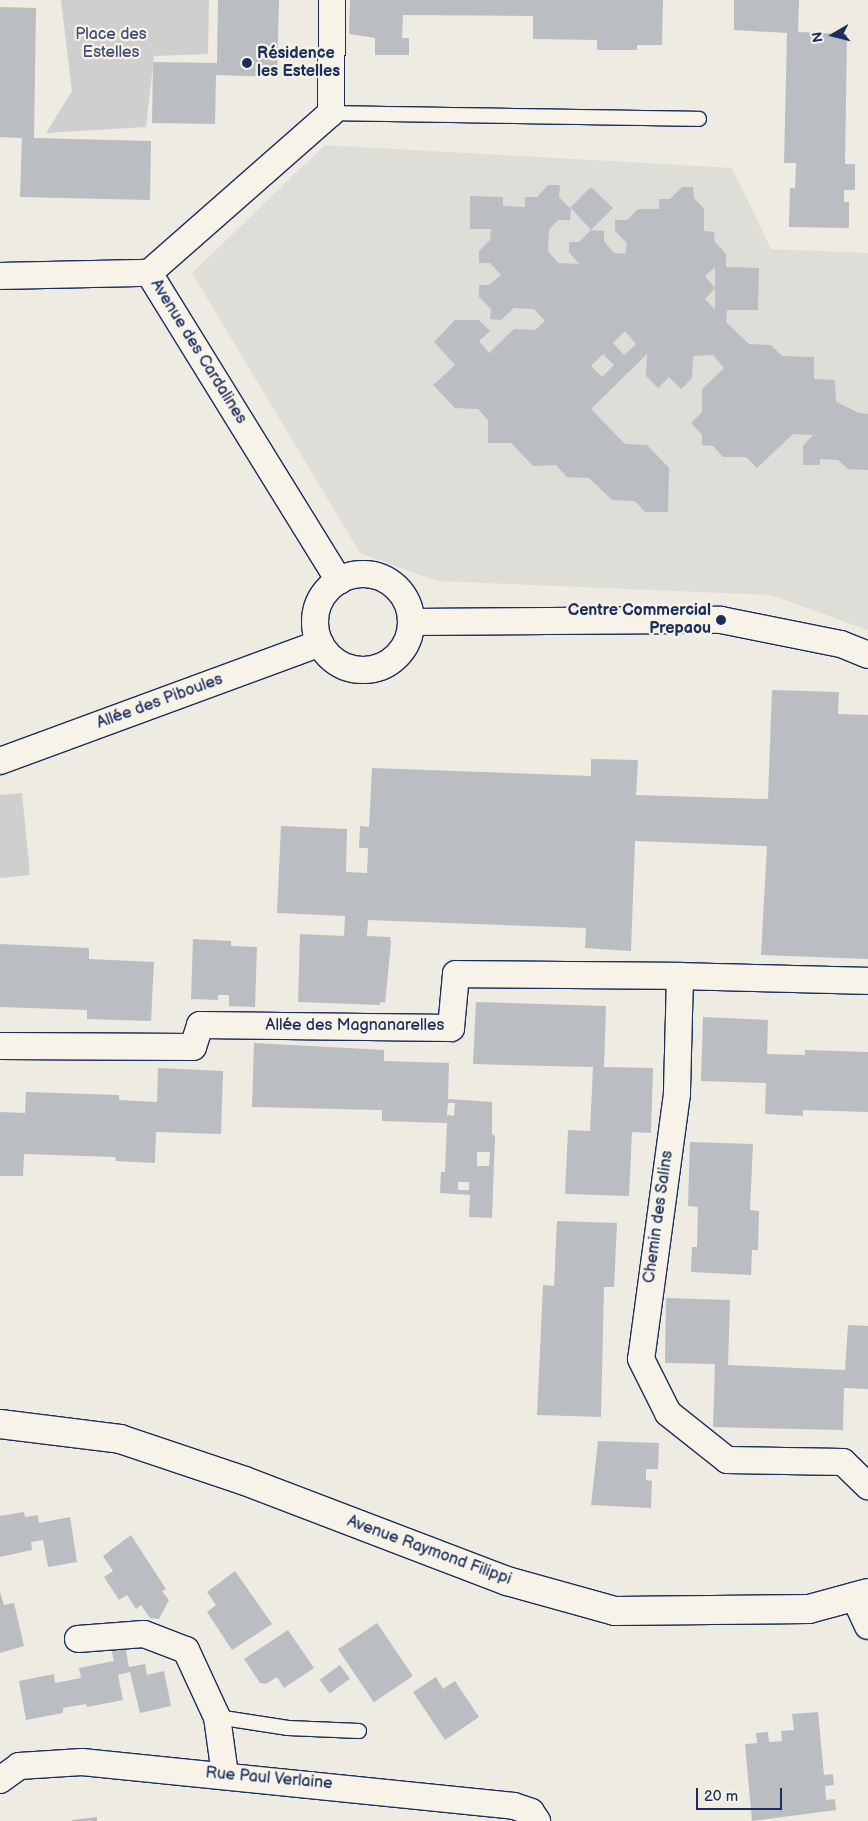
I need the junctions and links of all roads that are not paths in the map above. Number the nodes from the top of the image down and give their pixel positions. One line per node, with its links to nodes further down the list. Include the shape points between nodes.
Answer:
1 (332, 0): 2 (street)
2 (331, 113): 3 (lane); 4 (street, Avenue des Cardalines)
3 (699, 119)
4 (149, 273): 5 (street); 6 (street, Avenue des Cardalines)
5 (0, 276)
6 (339, 581): 7 (street, via 366,574 386,581 402,595); 8 (street, via 320,602 316,615)
7 (411, 622): 8 (street, via 401,652 374,669 358,670 343,665 329,656); 9 (street, via 721,620 841,644)
8 (320, 643): 10 (street, Allée des Piboules)
9 (868, 655)
10 (0, 761)
11 (680, 976): 12 (street); 13 (street, Allée des Magnanarelles, via 456,974 451,1028 200,1025 194,1047); 15 (street, Chemin des Salins, via 677,1094 641,1359 668,1412 727,1460 843,1462)
12 (868, 981)
13 (0, 1046)
14 (0, 1424): 16 (main road, Avenue Raymond Filippi, via 120,1439 245,1480 507,1580 615,1611 809,1609)
15 (868, 1486)
16 (861, 1594): 17 (street)
17 (868, 1626)
18 (78, 1639): 19 (street, via 144,1634 186,1650)
19 (216, 1717): 20 (lane, via 288,1728); 21 (street)
20 (359, 1731)
21 (225, 1775): 22 (street, Rue Paul Verlaine, via 82,1762 41,1762 19,1766); 23 (street, Rue Paul Verlaine, via 514,1806 531,1812)
22 (0, 1780)
23 (537, 1821)

